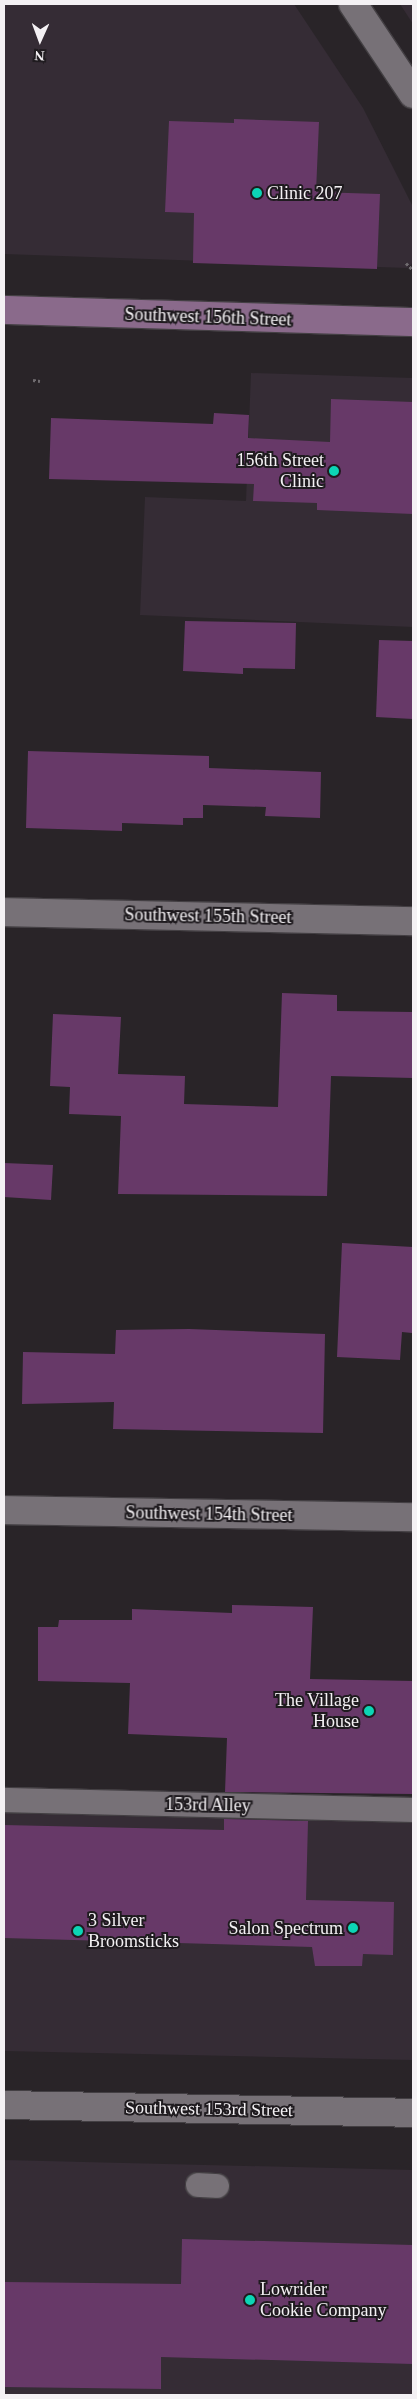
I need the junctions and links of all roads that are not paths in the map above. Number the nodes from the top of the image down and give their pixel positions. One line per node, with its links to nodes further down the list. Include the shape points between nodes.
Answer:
1 (353, 4): 2 (street)
2 (413, 94)
3 (4, 310): 4 (main road, Southwest 156th Street)
4 (413, 322)
5 (4, 912): 6 (street, Southwest 155th Street)
6 (413, 921)
7 (4, 1510): 8 (street, Southwest 154th Street)
8 (413, 1517)
9 (4, 1800): 10 (lane, 153rd Alley)
10 (413, 1810)
11 (4, 2105): 12 (street, Southwest 153rd Street)
12 (413, 2113)

